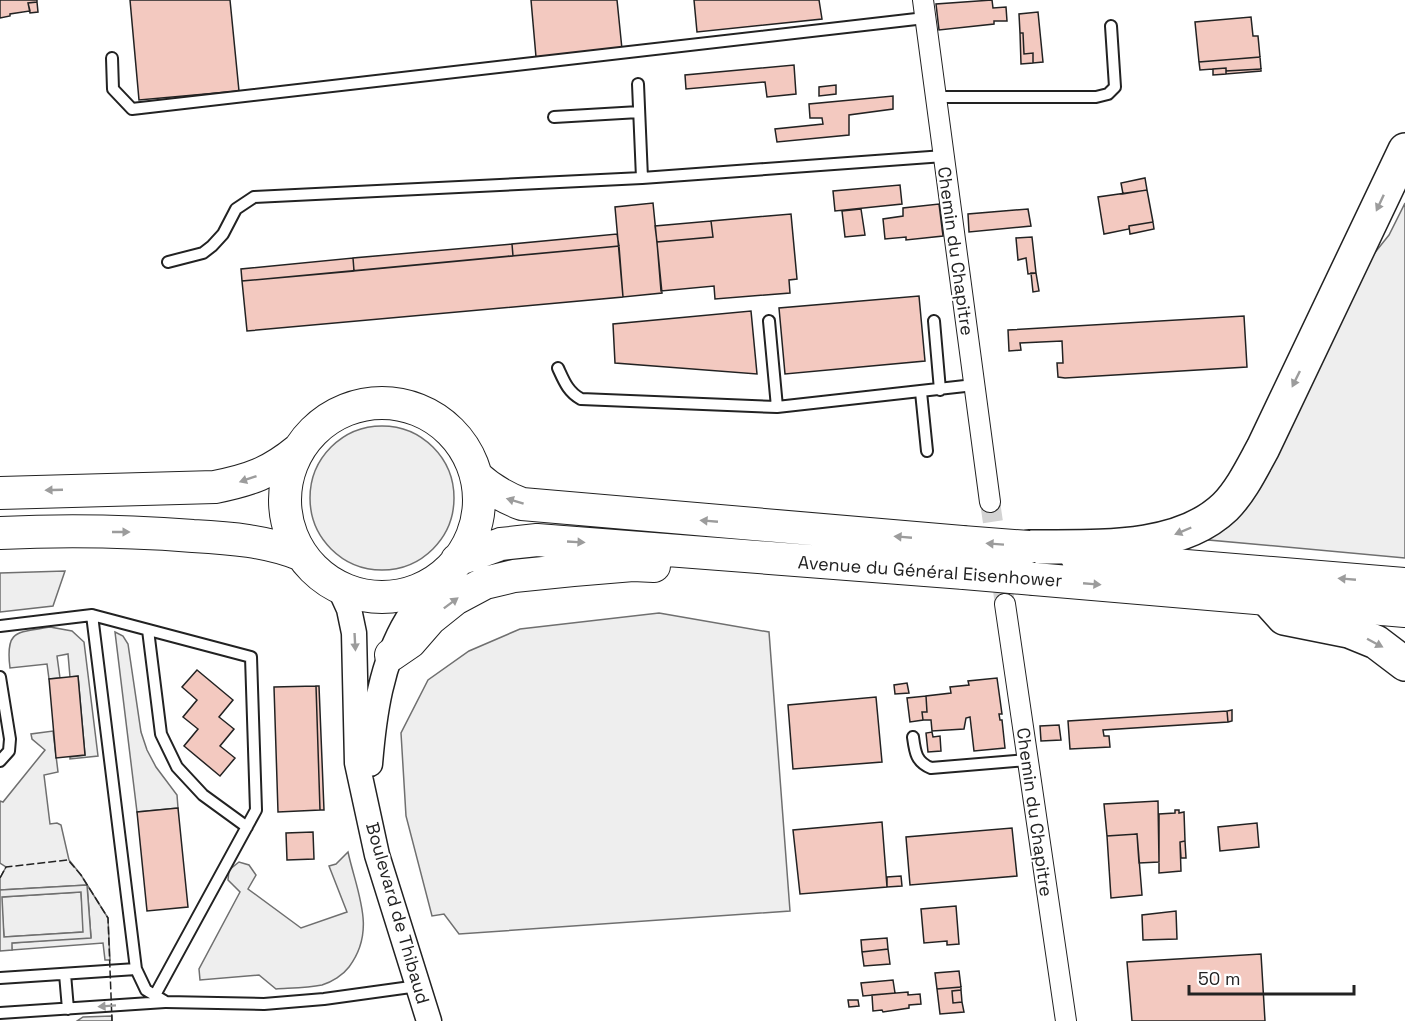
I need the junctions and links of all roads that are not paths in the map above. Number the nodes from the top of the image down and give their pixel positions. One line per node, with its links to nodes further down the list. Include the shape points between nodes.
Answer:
1 (924, 9): 3 (lane, via 132,109 113,89); 5 (street, Chemin du Chapitre)
2 (1111, 26): 5 (lane, via 1115,87 1108,94)
3 (112, 58)
4 (638, 84): 6 (lane)
5 (935, 97): 9 (street, Chemin du Chapitre)
6 (639, 112): 7 (lane); 10 (lane)
7 (554, 117)
8 (1405, 150): 25 (highway, one-way to 25, via 1263,448 1225,507 1169,537 1136,543)
9 (944, 156): 10 (lane); 15 (street, Chemin du Chapitre)
10 (642, 178): 11 (lane, via 255,197 236,209 224,234 212,246 202,253)
11 (168, 262)
12 (769, 321): 18 (lane)
13 (934, 321): 16 (lane)
14 (558, 368): 18 (lane, via 567,387 581,399)
15 (974, 385): 16 (lane); 23 (street, Chemin du Chapitre)
16 (940, 390): 17 (lane)
17 (921, 392): 18 (lane); 20 (lane)
18 (777, 407)
19 (298, 450): 21 (main road, via 327,420 345,410 365,404 396,404 425,413 443,424 468,456); 22 (main road, one-way to 22, via 279,466 246,480 215,487); 26 (main road, via 288,476 285,503 287,521)
20 (927, 451)
21 (476, 476): 25 (main road, Avenue du Général Eisenhower, one-way to 21, bridge, via 522,504 493,491); 28 (main road, via 476,520 469,541)
22 (0, 492)
23 (990, 502)
24 (0, 533): 26 (main road, one-way to 26, via 138,532 240,541 282,547)
25 (1029, 547): 29 (main road, Avenue du Général Eisenhower, one-way to 25, via 1087,559)
26 (302, 555): 30 (main road)
27 (736, 556): 28 (main road, Avenue du Général Eisenhower, one-way to 27, via 501,544 537,540); 31 (main road, Avenue du Général Eisenhower, one-way to 31, bridge); 37 (main road, one-way to 27, via 455,599 485,583 514,576 633,565 694,569)
28 (447, 569): 30 (main road, via 409,592 379,596); 37 (street, Boulevard de Thibaud, via 406,621)
29 (1405, 584)
30 (339, 587): 43 (street, Boulevard de Thibaud, one-way to 43, via 354,633 357,763)
31 (1266, 598): 33 (main road, Avenue du Général Eisenhower); 38 (highway, one-way to 38, via 1284,618 1348,631 1376,642)
32 (1005, 604): 41 (street, Chemin du Chapitre)
33 (1405, 611)
34 (92, 615): 35 (lane); 36 (lane); 45 (lane)
35 (0, 626)
36 (148, 630): 44 (lane, via 161,734 177,767 203,795); 44 (lane, via 251,657 256,810)
37 (391, 655): 43 (street, Boulevard de Thibaud, via 373,732)
38 (1405, 664)
39 (0, 677): 42 (lane, via 10,739 9,751)
40 (913, 737): 41 (lane, via 915,754 931,768)
41 (1028, 759): 54 (street, Chemin du Chapitre)
42 (0, 761)
43 (367, 805): 48 (street, Boulevard de Thibaud, via 377,855)
44 (247, 827): 49 (lane)
45 (136, 969): 46 (lane); 49 (lane, via 146,990)
46 (65, 974): 47 (lane); 51 (lane)
47 (0, 978)
48 (418, 986): 50 (lane, via 264,1004); 53 (street, Boulevard de Thibaud)
49 (155, 995): 50 (lane)
50 (166, 1002): 51 (lane, one-way to 51)
51 (68, 1009): 52 (lane)
52 (0, 1013)
53 (429, 1021)
54 (1066, 1021)

